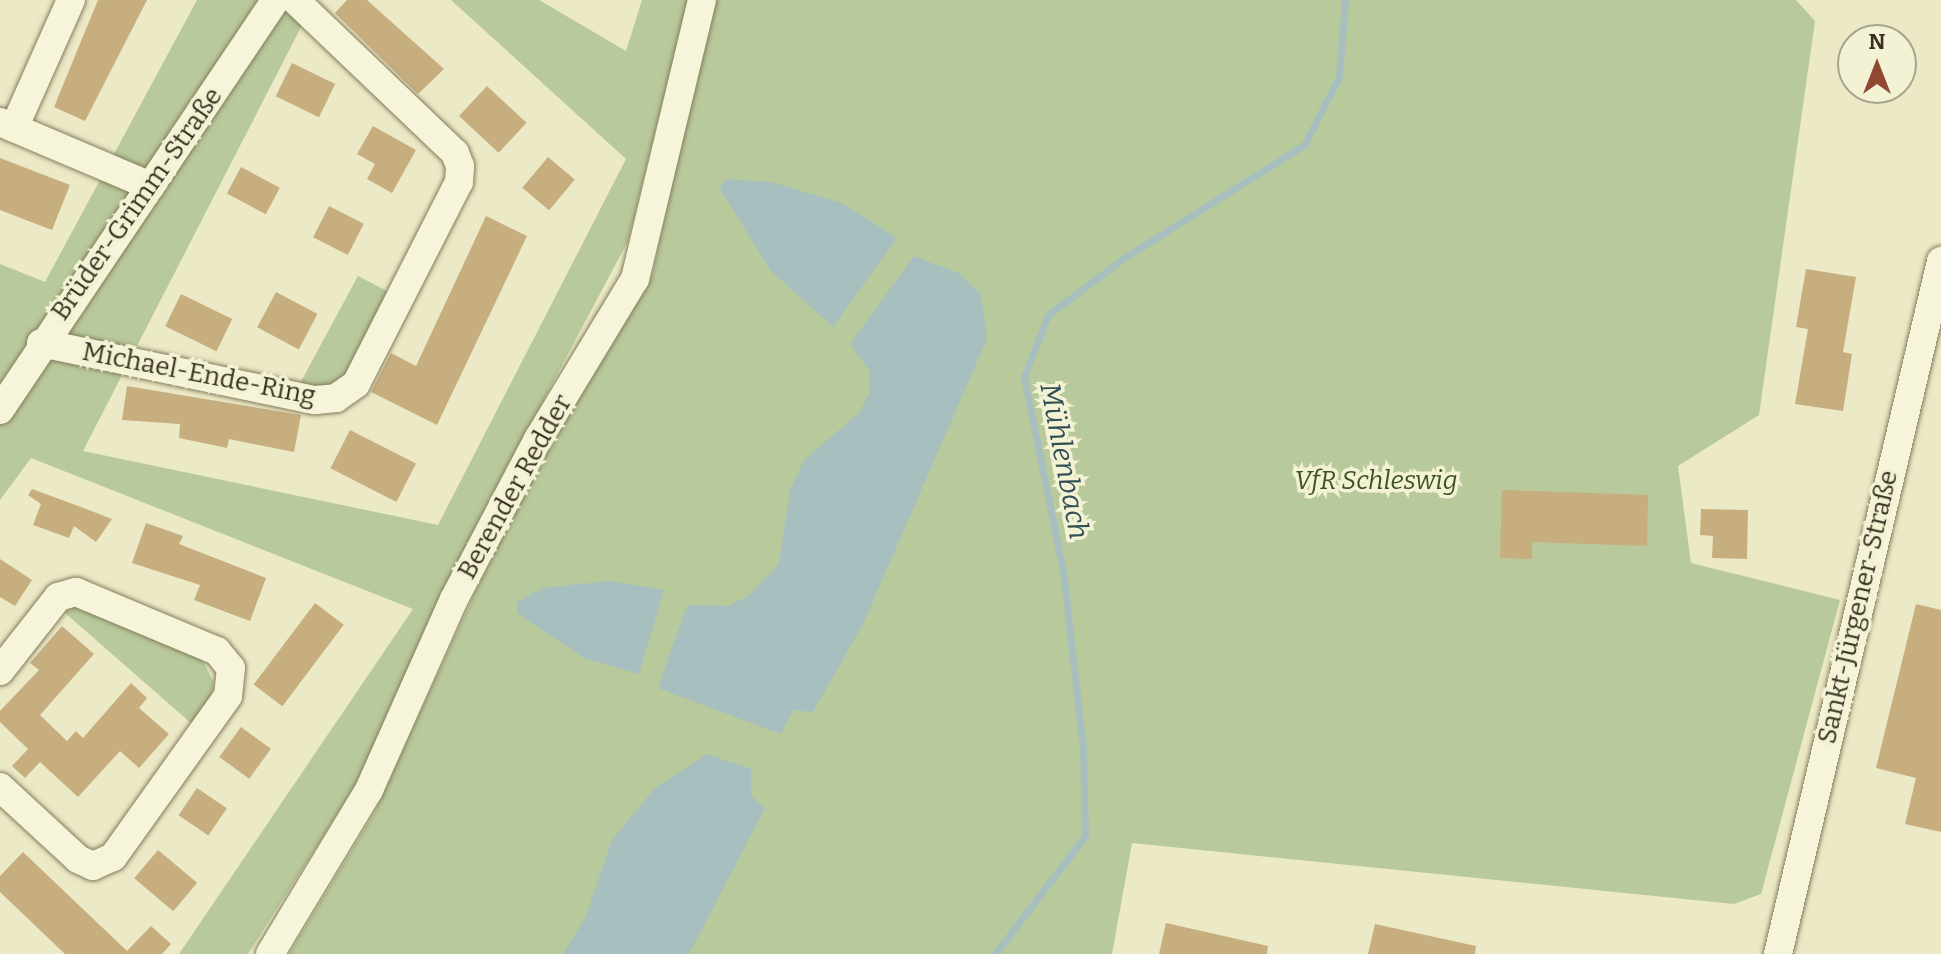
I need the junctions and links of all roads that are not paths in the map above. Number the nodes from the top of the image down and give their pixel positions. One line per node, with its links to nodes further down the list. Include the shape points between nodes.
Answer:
1 (71, 0): 5 (street, via 73,9)
2 (276, 0): 6 (street, Brüder-Grimm-Straße)
3 (295, 0): 8 (street, Michael-Ende-Ring, via 455,153 460,166 459,182 356,384 336,398 315,400)
4 (702, 0): 12 (street, Berender Redder, via 635,279 538,439 454,599 369,790)
5 (7, 125): 6 (street)
6 (151, 186): 8 (street, Brüder-Grimm-Straße)
7 (1941, 261): 13 (street, Sankt-Jürgener-Straße)
8 (41, 343): 9 (street, Brüder-Grimm-Straße)
9 (0, 410)
10 (0, 671): 11 (street, via 58,597 76,592 217,651 231,668 228,696 113,857 93,866 78,859)
11 (0, 787)
12 (270, 954)
13 (1778, 954)

